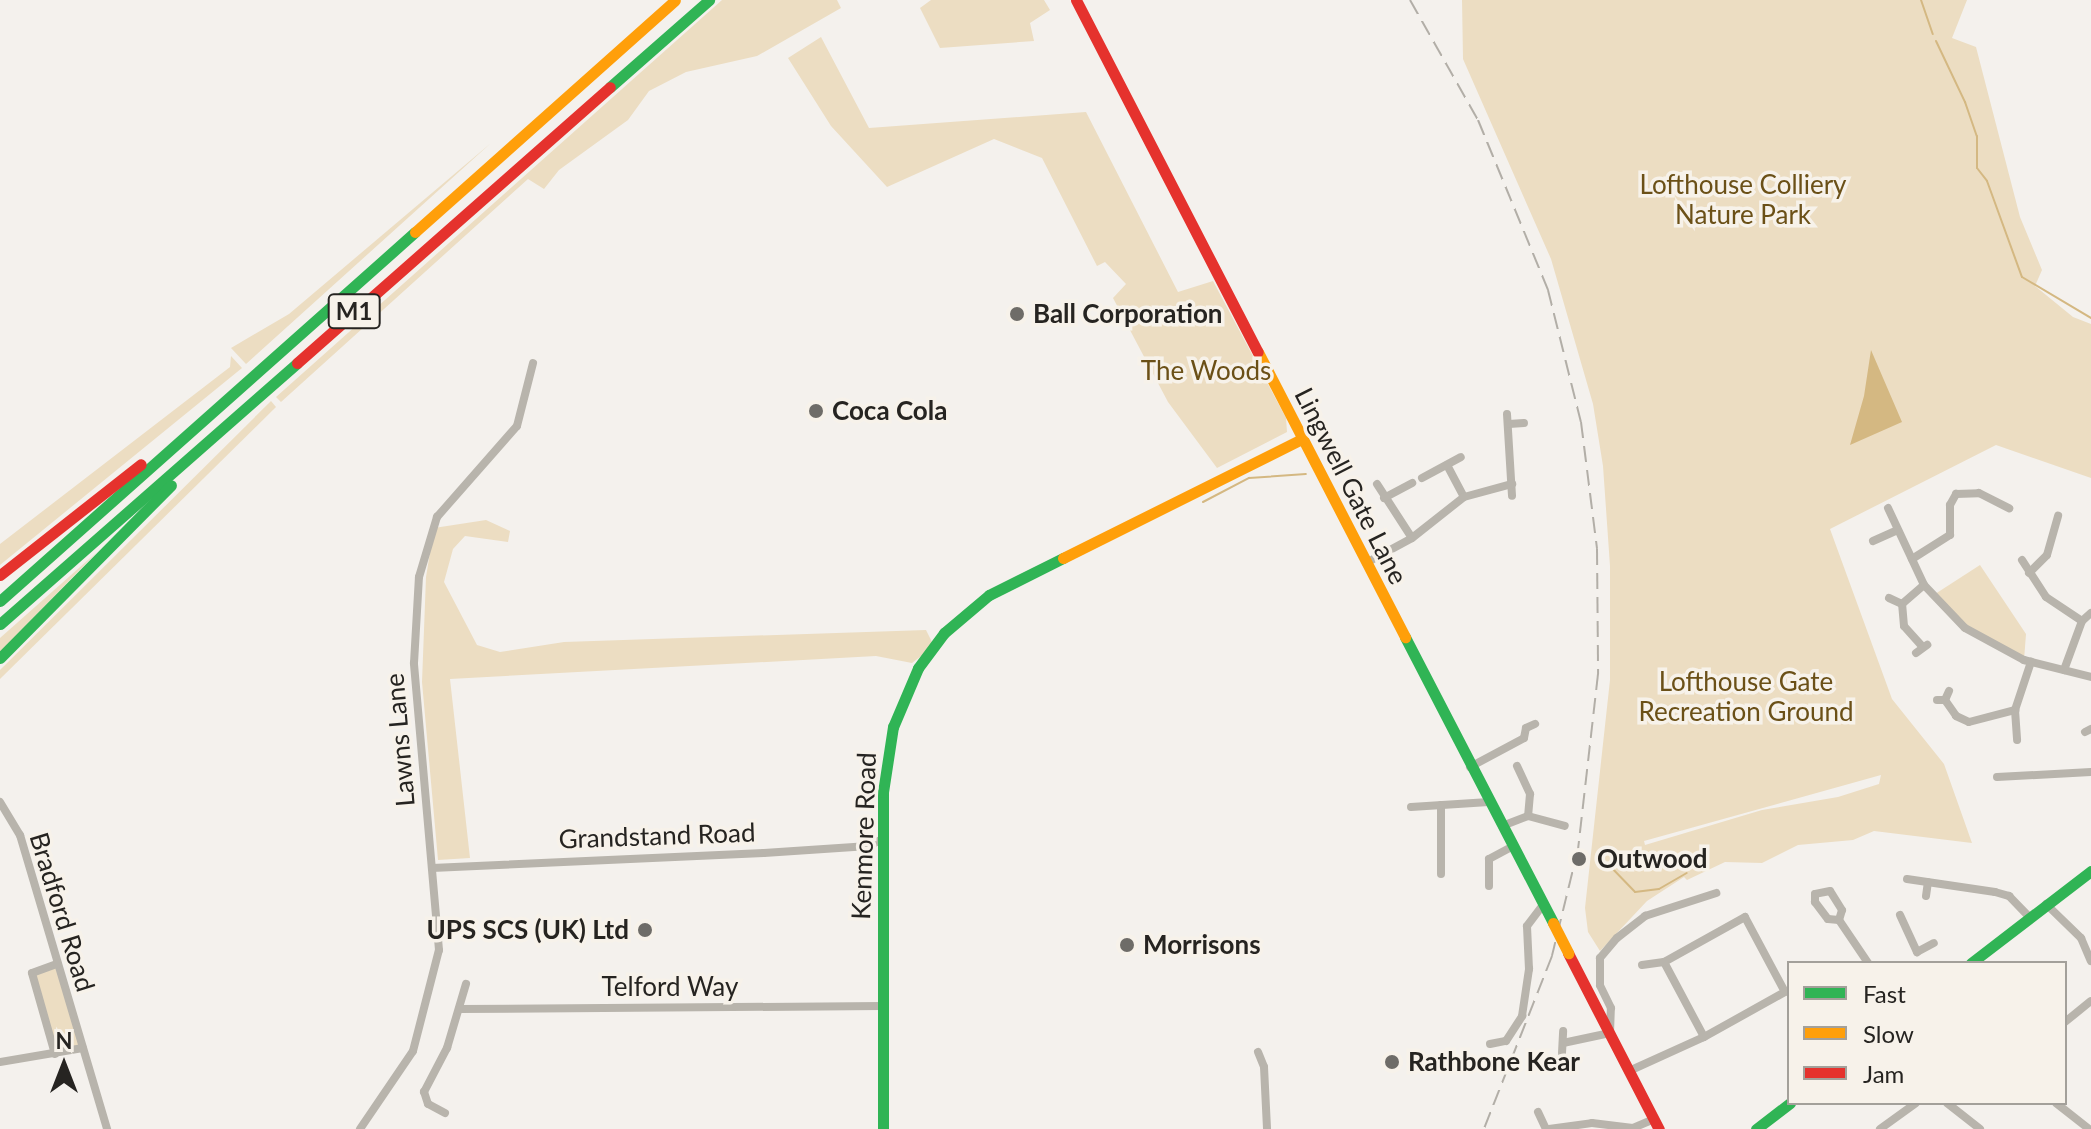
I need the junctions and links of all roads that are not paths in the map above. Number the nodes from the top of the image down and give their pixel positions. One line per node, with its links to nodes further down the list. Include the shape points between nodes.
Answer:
1 (675, 0): 5 (main road, M1)
2 (709, 0): 7 (main road, M1)
3 (1076, 0): 10 (main road, Lingwell Gate Lane)
4 (533, 363): 60 (street, Lawns Lane, via 517,426 437,517 419,577 414,663)
5 (222, 403): 30 (main road); 33 (main road, M1)
6 (1507, 414): 9 (street)
7 (234, 419): 37 (main road, M1); 39 (main road)
8 (1524, 423): 9 (street)
9 (1509, 424): 16 (street)
10 (1302, 439): 28 (main road, Lingwell Gate Lane); 58 (main road, Kenmore Road, via 1033,571 966,612 927,654 901,699 886,763)
11 (1461, 457): 12 (street)
12 (1447, 465): 13 (street); 18 (street)
13 (1422, 478)
14 (1412, 483): 19 (street)
15 (1377, 484): 19 (street)
16 (1512, 484): 17 (street); 18 (street)
17 (1512, 496)
18 (1464, 497): 24 (street)
19 (1384, 498): 24 (street)
20 (1888, 508): 23 (street)
21 (2011, 509): 26 (street, via 1979,493 1956,494 1950,505 1950,535)
22 (2058, 516): 29 (street, via 2047,555)
23 (1898, 530): 25 (street); 26 (street)
24 (1412, 538): 28 (street)
25 (1873, 541)
26 (1912, 559): 31 (street)
27 (2022, 560): 29 (street)
28 (1366, 563): 48 (main road, Lingwell Gate Lane)
29 (2029, 573): 36 (street, via 2046,597)
30 (0, 575)
31 (1924, 585): 34 (street); 40 (street, via 1965,628)
32 (1889, 598): 34 (street)
33 (0, 601)
34 (1902, 604): 38 (street, via 1904,626)
35 (2091, 613): 36 (street)
36 (2082, 621): 41 (street)
37 (0, 624)
38 (1921, 648)
39 (0, 658)
40 (2031, 662): 41 (street); 44 (street)
41 (2064, 670): 42 (street)
42 (2091, 677)
43 (1944, 697): 44 (street, via 1956,716 1969,722)
44 (2015, 710): 46 (street)
45 (1528, 725): 48 (street, via 1524,738)
46 (2017, 740)
47 (1517, 766): 55 (street, via 1530,794)
48 (1470, 767): 52 (main road, Lingwell Gate Lane)
49 (2091, 772): 50 (street)
50 (1997, 777)
51 (0, 802): 80 (street, Bradford Road, via 20,835)
52 (1489, 802): 53 (street); 56 (main road, Lingwell Gate Lane)
53 (1441, 805): 54 (street); 62 (street)
54 (1411, 807)
55 (1528, 816): 56 (street); 57 (street)
56 (1502, 826): 59 (main road, Lingwell Gate Lane)
57 (1565, 826)
58 (882, 839): 60 (street, Grandstand Road, via 869,846 764,853); 84 (main road, Kenmore Road)
59 (1513, 846): 65 (street, via 1489,859); 69 (main road, Lingwell Gate Lane)
60 (432, 868): 105 (street, Lawns Lane, via 439,950 413,1051)
61 (2091, 871): 68 (main road)
62 (1441, 874)
63 (1907, 879): 64 (street)
64 (1928, 882): 67 (street); 71 (street, via 2009,896)
65 (1489, 886)
66 (1716, 893): 88 (street, via 1645,916 1600,958 1600,985 1611,1008)
67 (1926, 896)
68 (2046, 904): 71 (main road); 75 (street, via 2081,938)
69 (1542, 906): 88 (main road, Lingwell Gate Lane, bridge); 90 (street, via 1527,926 1529,969 1522,1016 1506,1041)
70 (1900, 915): 74 (street)
71 (2029, 917): 78 (main road)
72 (1839, 920): 76 (street)
73 (1934, 943): 74 (street)
74 (1917, 952): 77 (street)
75 (2091, 959)
76 (1867, 961)
77 (1919, 961)
78 (1974, 961)
79 (1664, 962): 81 (street); 89 (street); 89 (street, via 1745,917 1785,992)
80 (57, 964): 91 (street, Bradford Road); 93 (street, via 32,973)
81 (1642, 965)
82 (466, 984): 85 (street)
83 (2091, 1001): 86 (street)
84 (882, 1006): 85 (street, Telford Way); 106 (main road, Kenmore Road)
85 (459, 1009): 101 (street, via 447,1048 424,1092 428,1104)
86 (2067, 1020)
87 (1563, 1031): 88 (street, via 1563,1048)
88 (1610, 1033): 95 (main road, Lingwell Gate Lane)
89 (1704, 1037): 95 (street)
90 (1490, 1044)
91 (83, 1048): 93 (street); 104 (street, Bradford Road)
92 (1258, 1052): 107 (street)
93 (55, 1054): 94 (street)
94 (0, 1062)
95 (1629, 1071): 102 (main road, Lingwell Gate Lane)
96 (1788, 1105): 103 (main road)
97 (1913, 1105): 109 (street)
98 (1950, 1105): 110 (street)
99 (2059, 1105): 111 (street)
100 (1538, 1112): 108 (street)
101 (445, 1113)
102 (1656, 1124): 108 (street)
103 (1760, 1128)
104 (107, 1129)
105 (360, 1129)
106 (883, 1129)
107 (1267, 1129)
108 (1548, 1129)
109 (1880, 1129)
110 (1980, 1129)
111 (2089, 1129)

